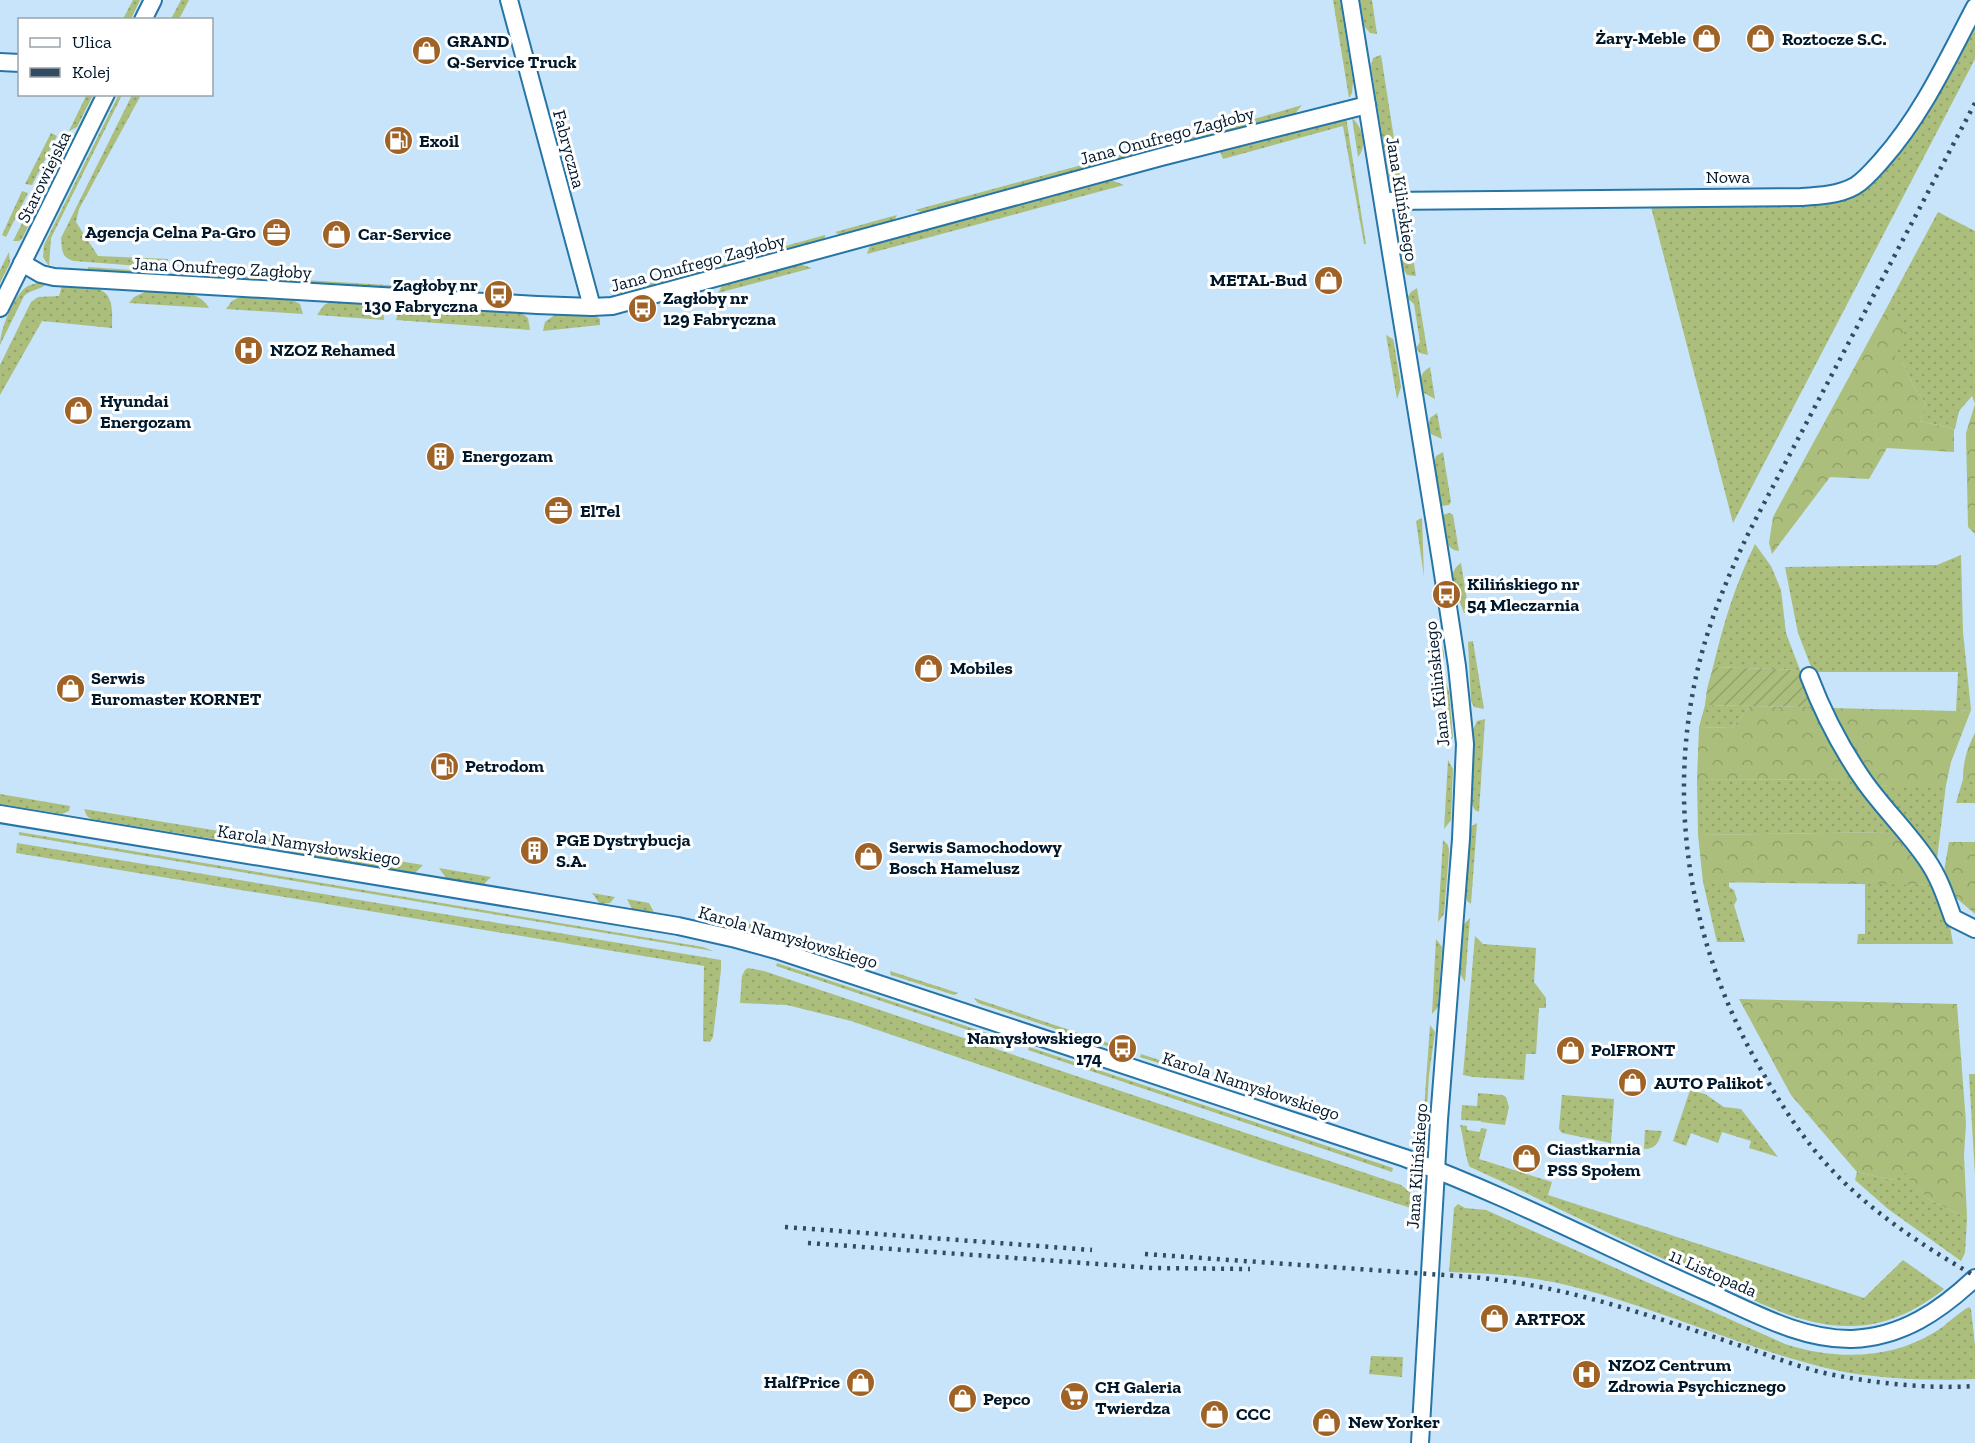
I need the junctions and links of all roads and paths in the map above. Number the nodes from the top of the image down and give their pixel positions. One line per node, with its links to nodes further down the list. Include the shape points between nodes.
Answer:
1 (153, 0): 5 (street)
2 (509, 0): 12 (street, Fabryczna)
3 (1350, 0): 9 (street, Jana Kilińskiego)
4 (1975, 7): 10 (street, Nowa, via 1930,93 1904,133 1873,171 1845,190 1801,196)
5 (144, 18)
6 (0, 62): 7 (street)
7 (18, 63)
8 (105, 96): 11 (street, Starowiejska)
9 (1367, 105): 10 (street, Jana Kilińskiego); 12 (street, Jana Onufrego Zagłoby, via 1161,157 633,302)
10 (1383, 201): 17 (street, Jana Kilińskiego, via 1456,658 1465,744)
11 (22, 263): 12 (street, Jana Onufrego Zagłoby, via 54,277); 13 (street, Starowiejska)
12 (592, 307)
13 (0, 308)
14 (1809, 676): 16 (street, via 1834,734 1869,788 1928,860 1953,918)
15 (0, 814): 17 (street, Karola Namysłowskiego, via 678,926 736,939)
16 (1975, 928)
17 (1436, 1169): 18 (street, 11 Listopada, via 1646,1265 1813,1335 1861,1338 1903,1328 1937,1310); 19 (street, Jana Kilińskiego)
18 (1975, 1278)
19 (1420, 1443)

